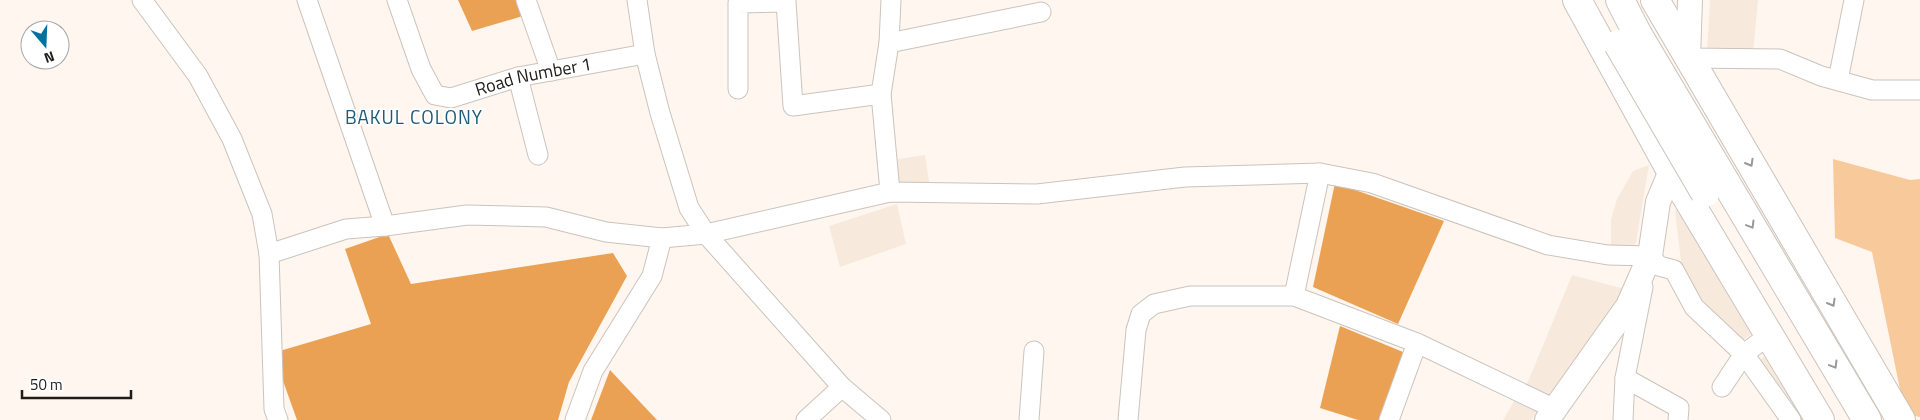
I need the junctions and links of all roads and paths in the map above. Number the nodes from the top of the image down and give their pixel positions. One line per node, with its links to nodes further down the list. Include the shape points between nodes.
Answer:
1 (142, 0): 36 (street, via 198,76 232,139 262,214)
2 (307, 0): 33 (street)
3 (397, 0): 19 (street, Road Number 1, via 421,68 435,95 451,98)
4 (526, 0): 18 (street)
5 (636, 0): 16 (street)
6 (891, 0): 15 (street)
7 (1577, 0): 23 (highway)
8 (1594, 0): 14 (highway)
9 (1620, 0): 14 (highway)
10 (1655, 0): 17 (highway)
11 (1690, 0): 17 (main road)
12 (1854, 0): 20 (street)
13 (1041, 12): 15 (street)
14 (1628, 39): 31 (highway, bridge)
15 (888, 43): 25 (street)
16 (645, 54): 18 (street, Road Number 1); 34 (street, via 689,208)
17 (1688, 58): 20 (street, via 1780,59); 23 (highway); 24 (highway)
18 (551, 71): 19 (street, Road Number 1)
19 (518, 77): 28 (street)
20 (1838, 80): 22 (street, via 1872,90)
21 (738, 89): 25 (street, via 738,3 786,2 792,106)
22 (1920, 90)
23 (1627, 91): 26 (highway)
24 (1708, 93): 26 (street); 27 (highway)
25 (882, 94): 32 (street)
26 (1646, 126): 29 (highway)
27 (1734, 137): 29 (highway); 61 (highway, one-way to 61)
28 (538, 154)
29 (1671, 171): 37 (main road, via 1658,202); 39 (highway)
30 (1320, 172): 32 (street, via 1185,177 1037,194); 37 (street, via 1372,183 1548,245 1608,255); 38 (street)
31 (1716, 188): 59 (highway); 60 (highway, one-way to 60)
32 (890, 192): 34 (street)
33 (385, 226): 35 (street, via 467,215 546,217 606,232); 36 (street, via 346,229)
34 (706, 234): 35 (street); 44 (street)
35 (662, 238): 49 (street, via 652,276 593,371)
36 (269, 254): 48 (street, via 274,409)
37 (1650, 256): 42 (street, via 1659,266 1674,270 1694,307); 43 (street); 47 (main road, via 1628,306)
38 (1294, 296): 40 (street); 53 (street, via 1190,296 1154,304 1141,314 1136,330)
39 (1769, 335): 42 (street); 58 (highway)
40 (1417, 343): 47 (street); 54 (street)
41 (1034, 351): 52 (street)
42 (1744, 354): 45 (street); 57 (street)
43 (1625, 378): 46 (street); 55 (street)
44 (842, 387): 50 (street); 51 (street)
45 (1722, 387)
46 (1678, 414): 56 (street)
47 (1551, 415)
48 (278, 420)
49 (575, 420)
50 (806, 420)
51 (881, 420)
52 (1029, 420)
53 (1128, 420)
54 (1389, 420)
55 (1623, 420)
56 (1694, 420)
57 (1791, 420)
58 (1820, 420)
59 (1839, 420)
60 (1867, 420)
61 (1901, 420)

